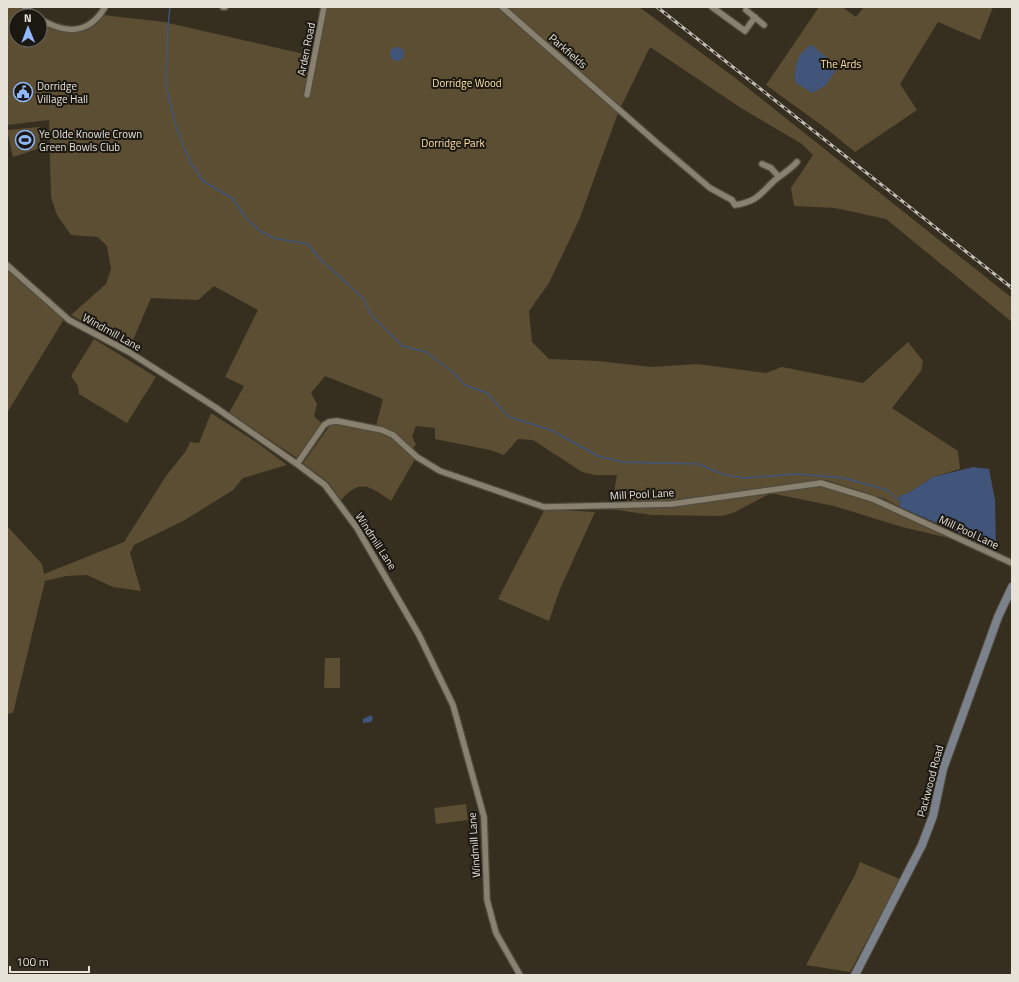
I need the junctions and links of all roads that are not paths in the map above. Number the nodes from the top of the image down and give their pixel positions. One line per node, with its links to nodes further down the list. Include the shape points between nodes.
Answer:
1 (105, 7): 7 (street, via 95,20 75,30 56,28)
2 (324, 7): 9 (street, Arden Road)
3 (502, 7): 12 (street, Parkfields, via 620,111 712,189 732,200 735,205 756,199)
4 (712, 7): 6 (street, via 745,31)
5 (746, 10): 6 (street)
6 (755, 17): 8 (street)
7 (48, 24)
8 (764, 25)
9 (306, 95)
10 (797, 162): 12 (street)
11 (762, 164): 12 (street, via 771,168)
12 (779, 177)
13 (7, 265): 14 (street, Windmill Lane, via 70,320 129,352)
14 (297, 464): 15 (street, Mill Pool Lane, via 324,425 337,421 382,430 440,471 544,507 672,504 821,483 872,499); 17 (street, Windmill Lane, via 325,485 357,528 419,634 453,705 484,817 487,900 496,933)
15 (1012, 563)
16 (1012, 587): 18 (street, Packwood Road, via 998,617 945,764 933,816 922,845)
17 (520, 975)
18 (855, 975)

